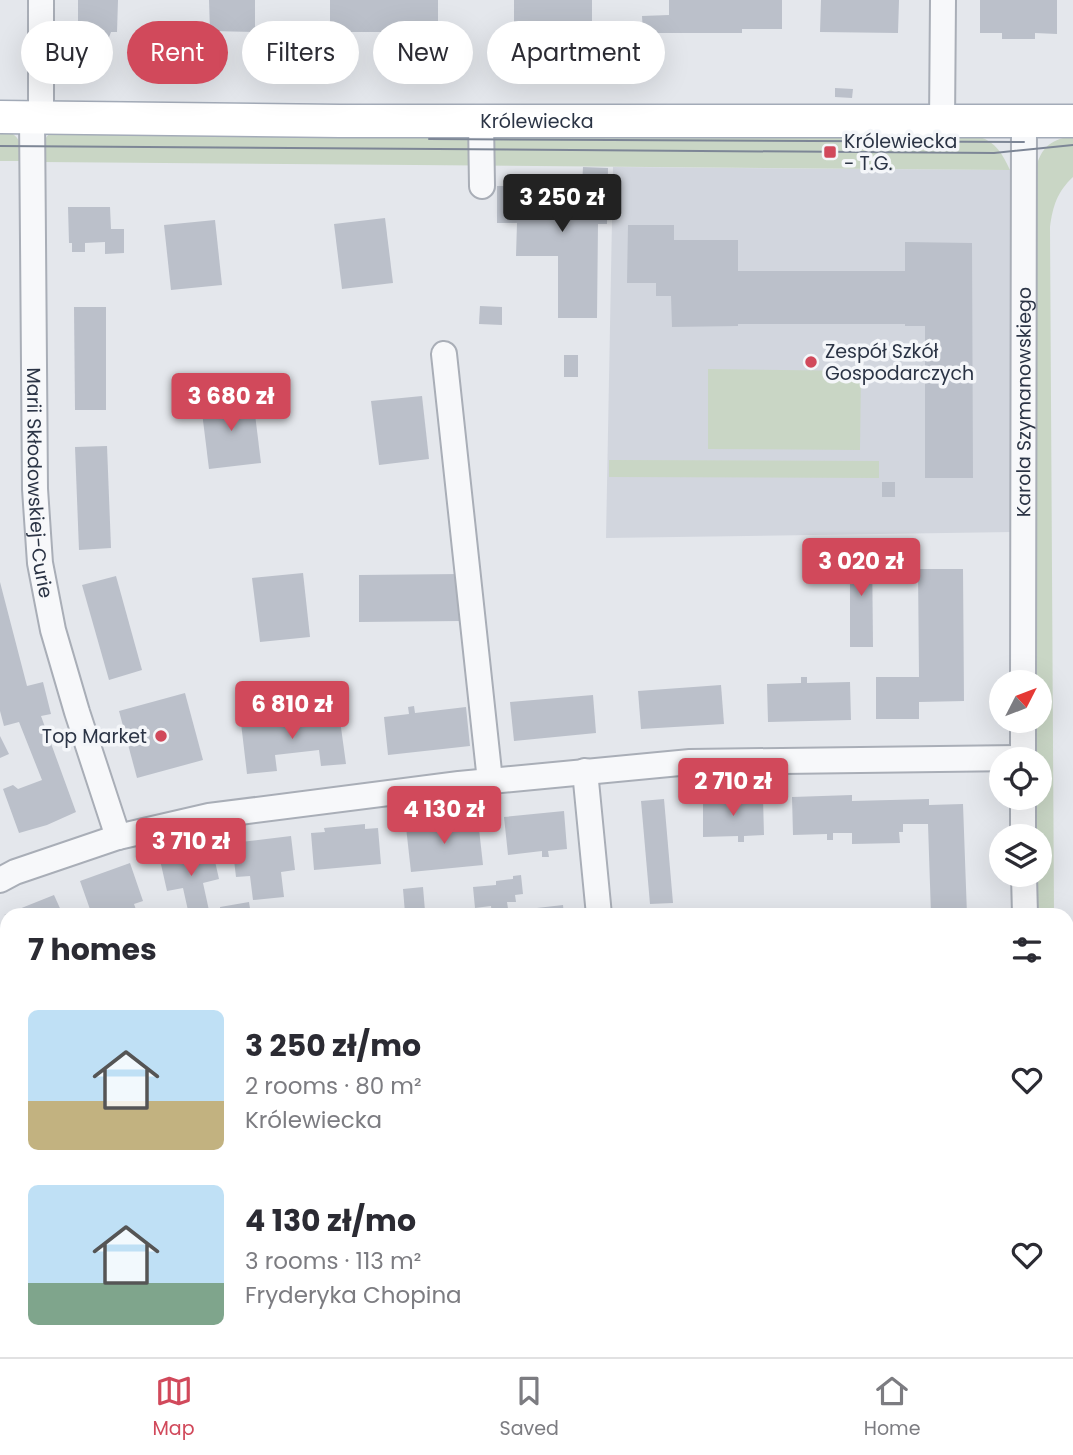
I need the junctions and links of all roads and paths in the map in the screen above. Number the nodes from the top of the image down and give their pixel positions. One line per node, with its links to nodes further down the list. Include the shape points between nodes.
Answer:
1 (41, 0): 4 (street, Marii Skłodowskiej-Curie)
2 (943, 0): 8 (street)
3 (0, 117): 4 (main road, Królewiecka)
4 (37, 117): 5 (main road, Królewiecka); 15 (street, Marii Skłodowskiej-Curie, via 35,489 40,563 53,630)
5 (481, 121): 8 (main road, Królewiecka); 9 (street)
6 (1024, 121): 7 (main road, Królewiecka); 8 (main road, Królewiecka); 11 (street, Karola Szymanowskiego)
7 (1073, 121)
8 (942, 123)
9 (482, 186)
10 (444, 354): 14 (street)
11 (1023, 670)
12 (989, 759): 13 (street, via 690,762)
13 (585, 771): 14 (street); 18 (street)
14 (490, 781): 15 (street, via 209,816)
15 (118, 837): 16 (street)
16 (0, 880)
17 (1024, 887): 19 (street)
18 (598, 908)
19 (1025, 908)

